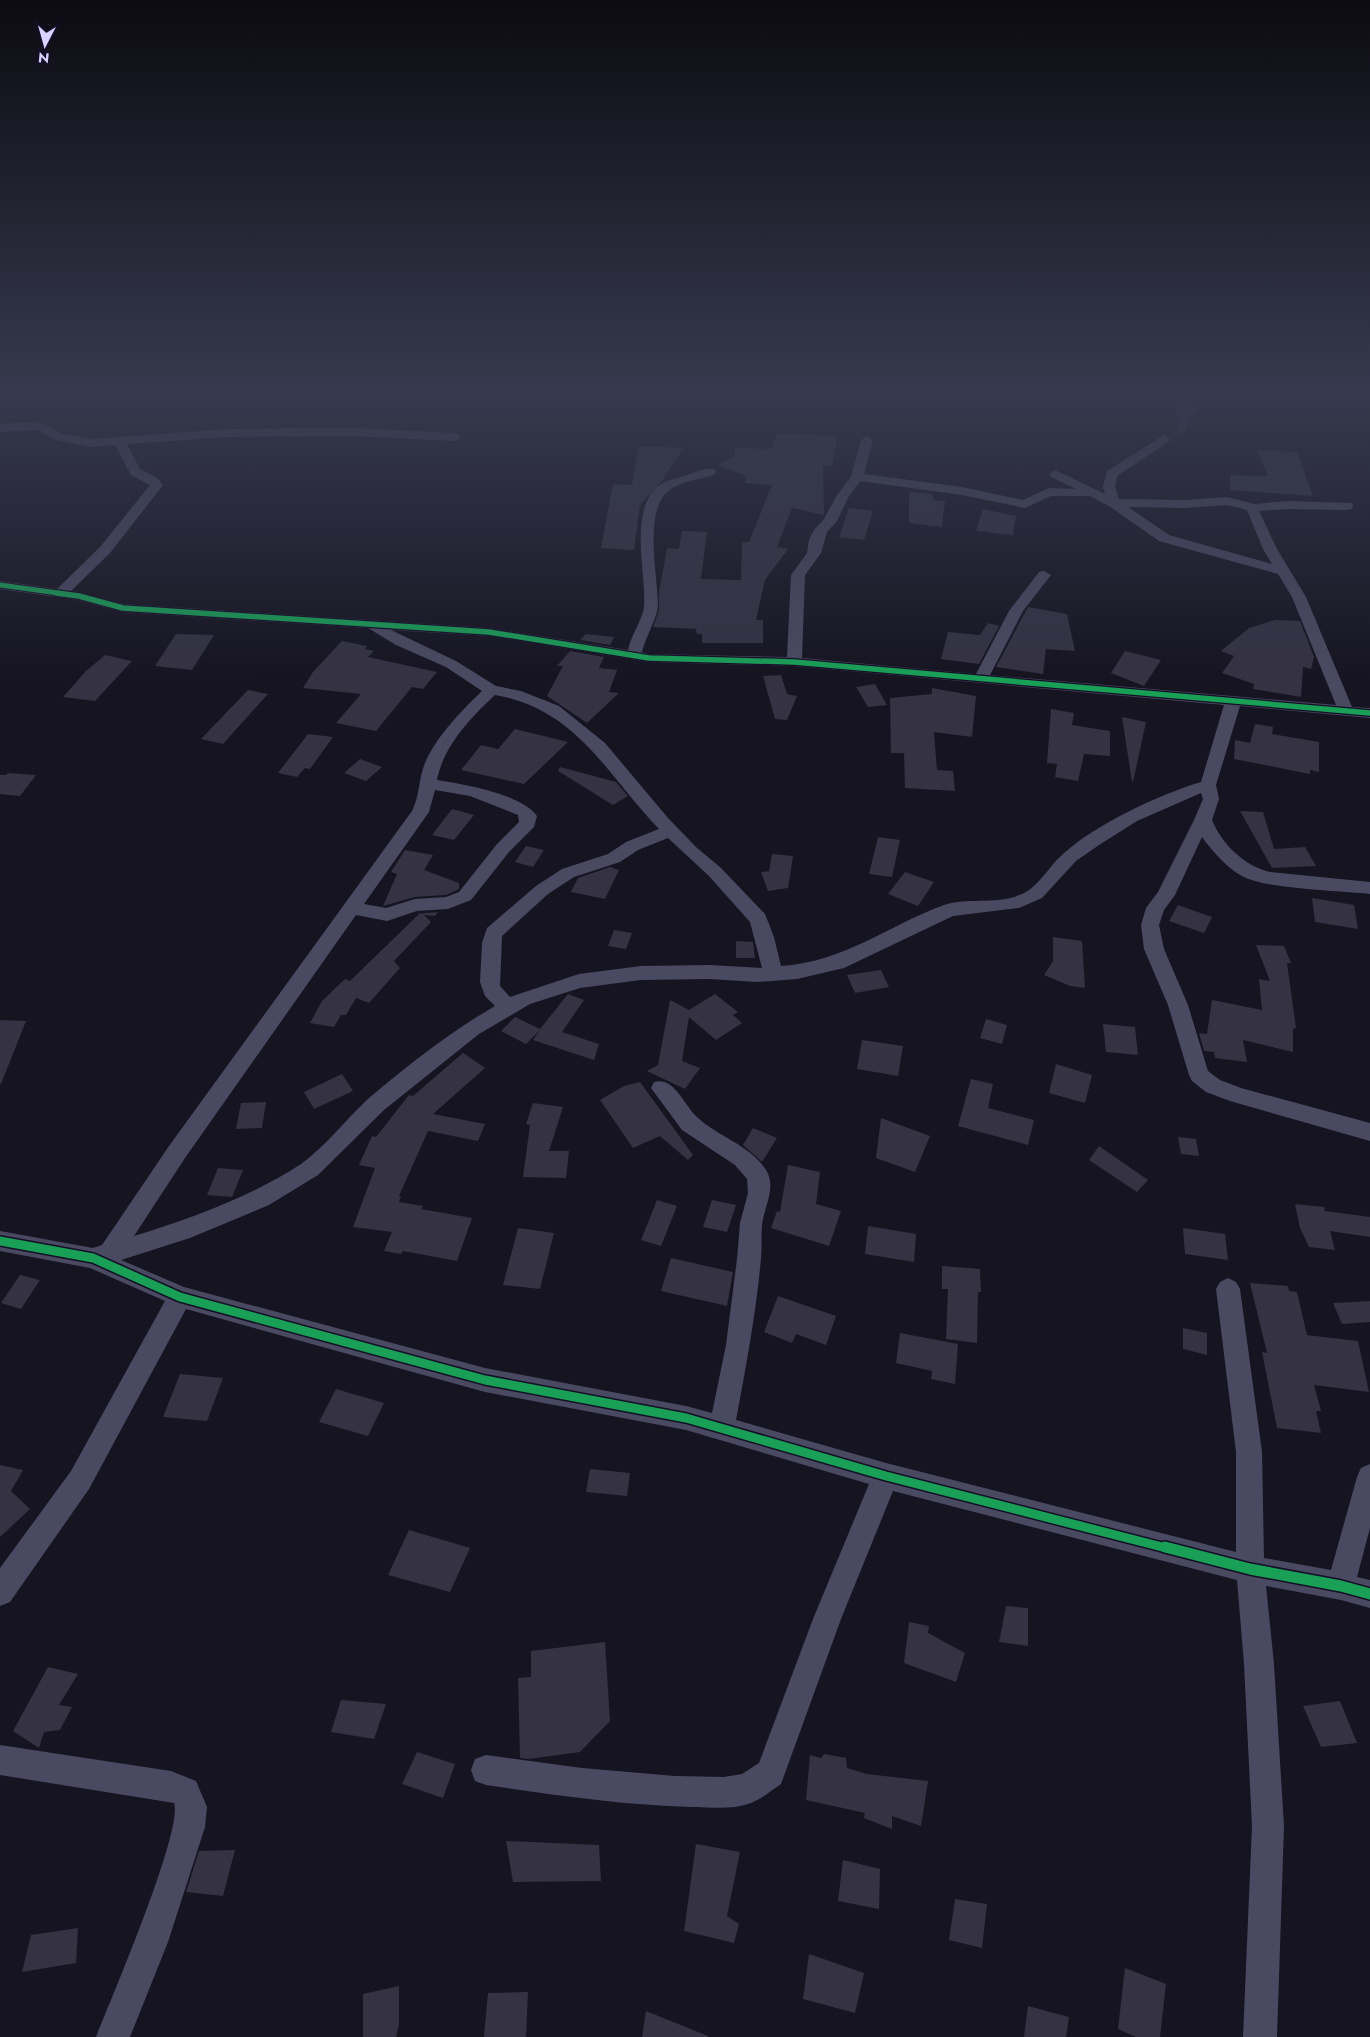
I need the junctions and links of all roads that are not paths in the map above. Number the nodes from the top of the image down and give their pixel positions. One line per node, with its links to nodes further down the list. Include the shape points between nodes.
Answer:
1 (154, 488): 14 (street, via 105,550)
2 (665, 488): 16 (street, via 651,504 647,547 651,608 638,637)
3 (849, 488): 17 (street, via 830,521 821,530 814,553 798,575)
4 (938, 488): 7 (street, via 1026,504 1049,492)
5 (1083, 488): 7 (street)
6 (1109, 488): 8 (street)
7 (1095, 494): 8 (street)
8 (1114, 503): 10 (street, via 1184,504 1214,500); 11 (street, via 1164,538)
9 (1347, 506): 10 (street)
10 (1254, 508): 11 (street, via 1257,524)
11 (1283, 571): 21 (street, via 1299,596)
12 (1044, 575): 18 (street, via 1019,605)
13 (0, 585): 14 (street)
14 (61, 593): 15 (street, via 130,609)
15 (370, 624): 16 (street, via 489,632); 19 (street, via 451,664)
16 (634, 656): 17 (street, via 696,661)
17 (794, 662): 18 (street)
18 (980, 680): 20 (street)
19 (492, 690): 23 (street, via 481,699 434,760); 26 (street, via 516,694 552,709 570,722 599,746)
20 (1233, 702): 21 (street); 24 (street)
21 (1346, 711): 22 (street)
22 (1370, 712)
23 (426, 783): 28 (street, via 425,804); 28 (street, via 474,791 524,811 528,823 503,848 465,896 457,901 415,905 387,915)
24 (1208, 784): 25 (street, via 1211,799); 29 (street, via 1131,817 1092,841 1070,857 1036,894 1019,902 950,910 837,963)
25 (1203, 820): 27 (street, via 1210,836 1222,850 1250,873); 32 (street, via 1166,894 1155,908 1150,925 1154,949 1178,1005 1199,1075 1214,1086 1237,1095)
26 (670, 831): 29 (street, via 715,872 758,919); 30 (street, via 632,846 614,858 568,873 542,890 494,932 490,942 488,983 492,994)
27 (1370, 888)
28 (350, 908): 34 (street)
29 (773, 974): 30 (street, via 642,973 597,978 523,999)
30 (508, 1007): 34 (street, via 472,1029 377,1104 310,1169 262,1198 182,1231)
31 (661, 1088): 37 (street, via 690,1124 743,1159 758,1176 759,1193 751,1223 738,1344)
32 (1370, 1132)
33 (0, 1241): 34 (street)
34 (102, 1255): 36 (street)
35 (1228, 1289): 40 (street, via 1249,1452)
36 (180, 1297): 37 (street, via 485,1380 686,1418); 42 (street, via 80,1480)
37 (722, 1429): 38 (street)
38 (886, 1476): 40 (street); 45 (street, via 827,1619 770,1773 747,1789 724,1792 582,1783)
39 (1370, 1476): 41 (street)
40 (1250, 1569): 41 (street); 47 (street, via 1268,1826)
41 (1341, 1586): 43 (street)
42 (0, 1592)
43 (1370, 1594)
44 (0, 1760): 46 (street, via 171,1786 186,1792 191,1806 189,1827 152,1942)
45 (486, 1770)
46 (113, 2037)
47 (1260, 2037)

